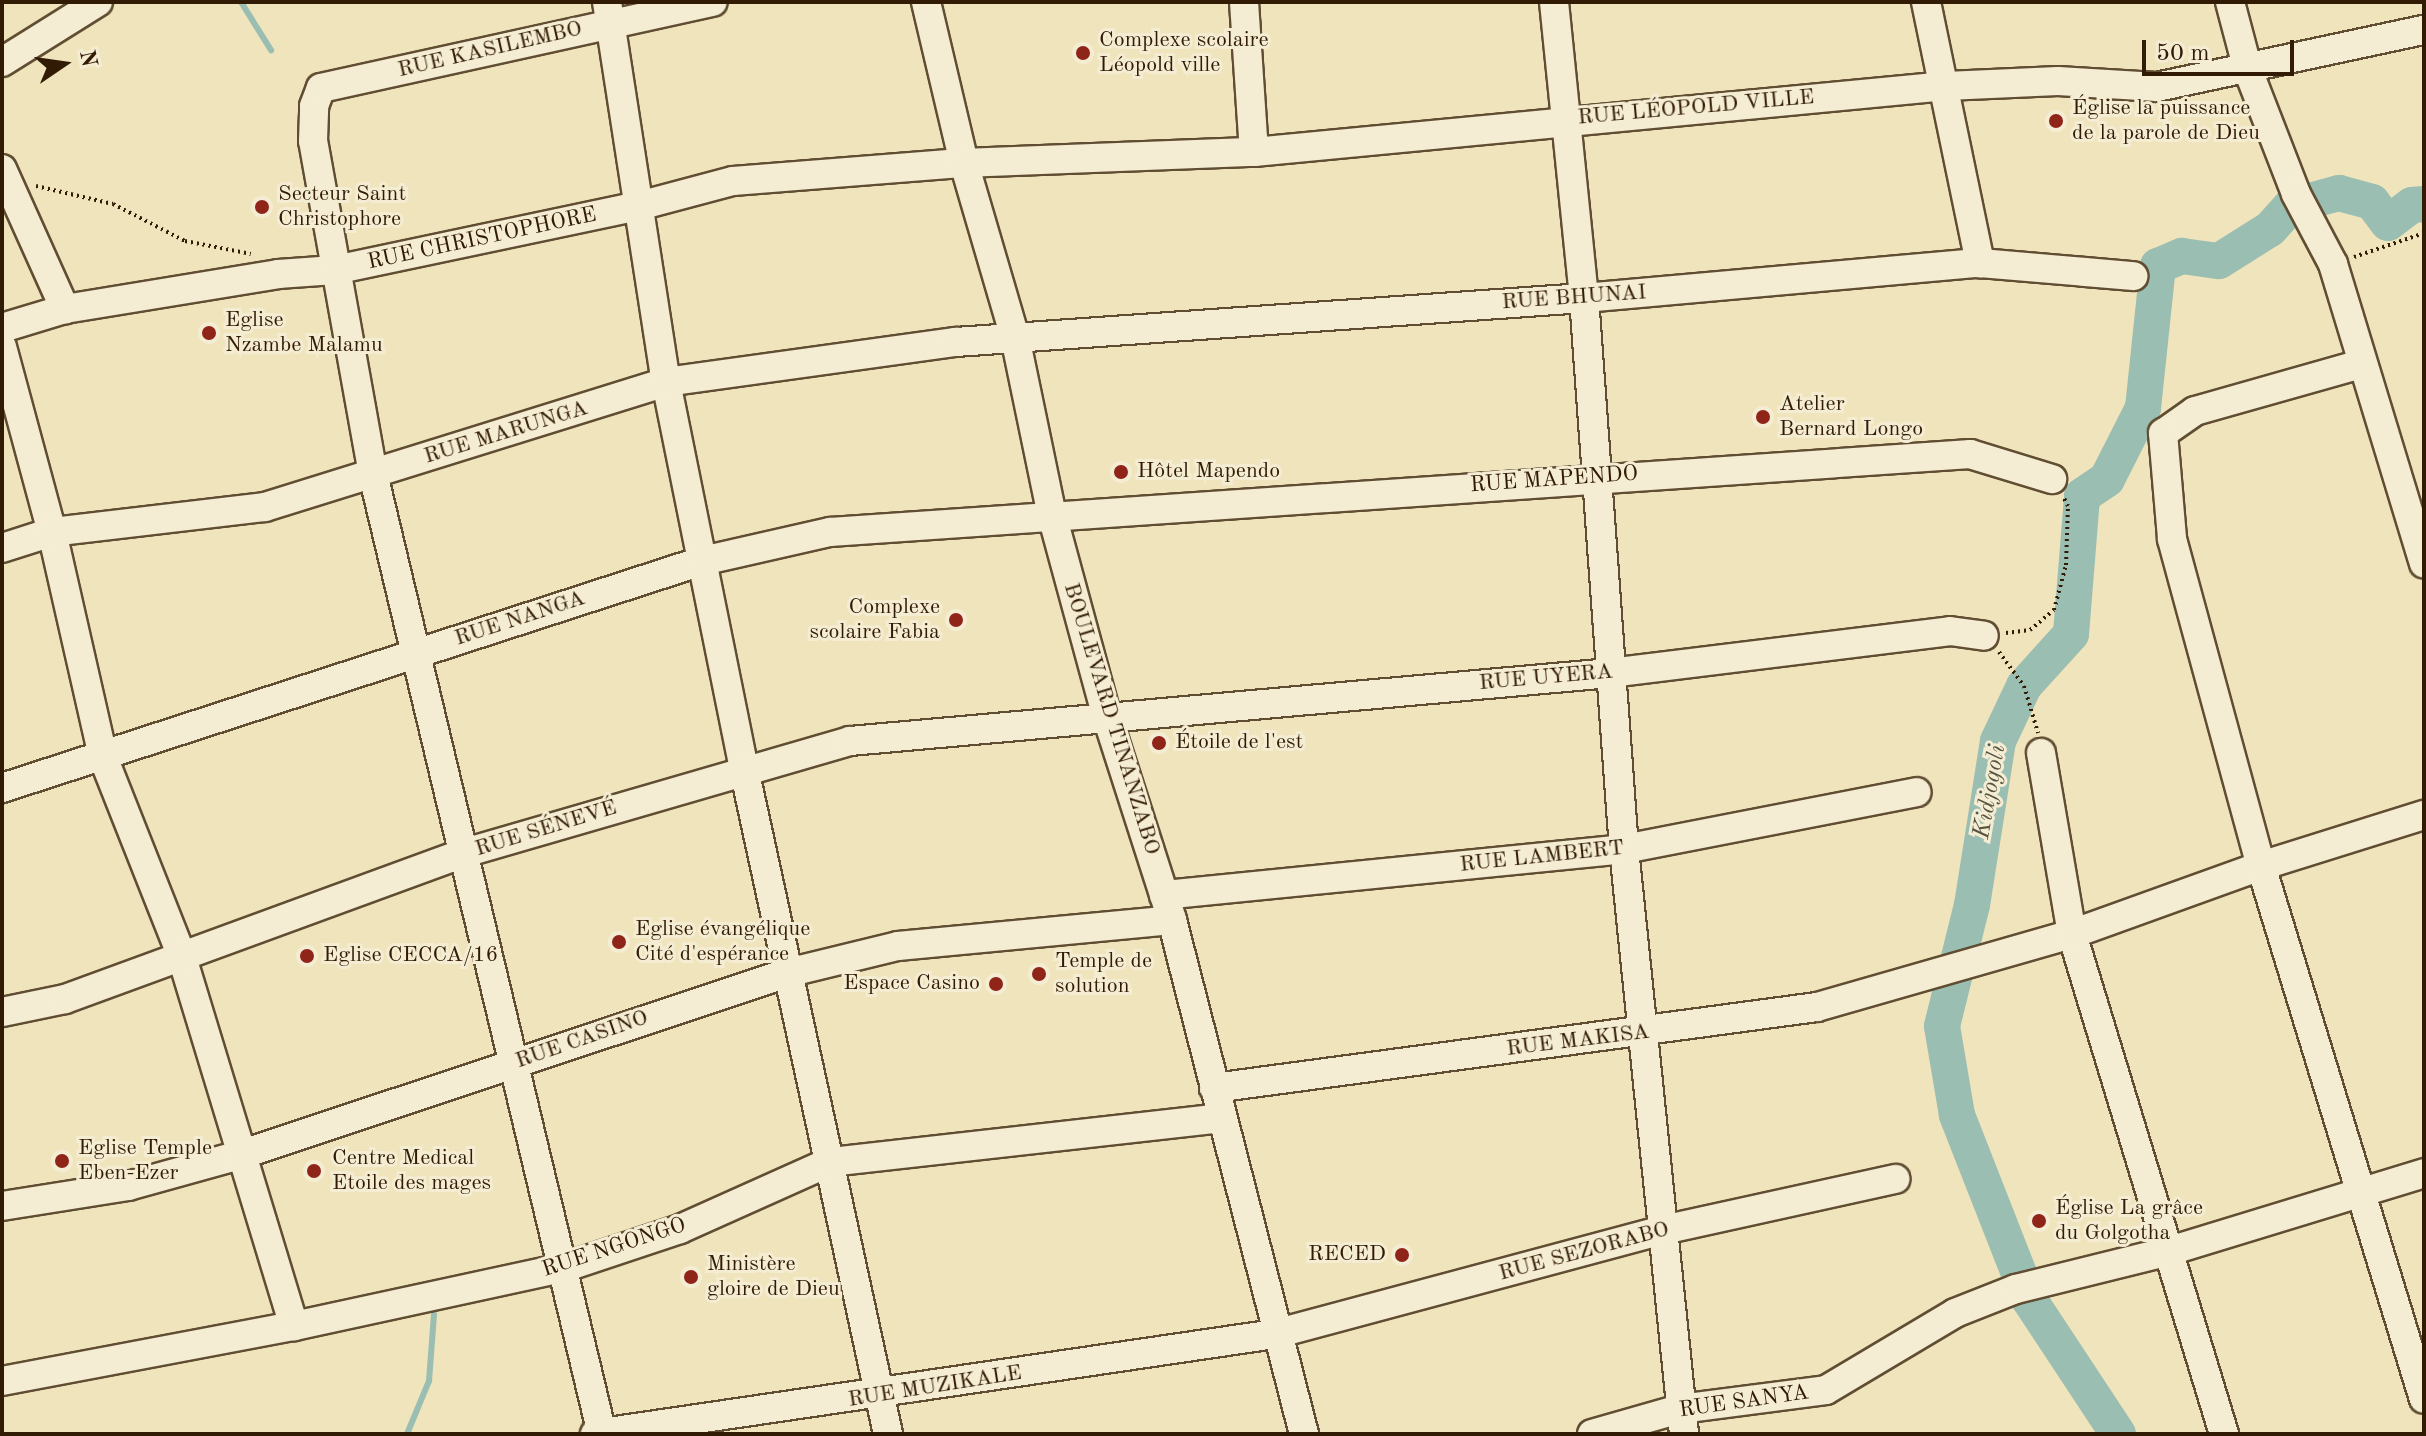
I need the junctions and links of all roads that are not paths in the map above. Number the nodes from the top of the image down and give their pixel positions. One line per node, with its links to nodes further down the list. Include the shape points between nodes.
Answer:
1 (98, 2): 10 (street)
2 (713, 2): 8 (street, RUE KASILEMBO)
3 (926, 2): 15 (street, BOULEVARD TINANZABO)
4 (1244, 2): 14 (street)
5 (1554, 2): 13 (street)
6 (1926, 2): 12 (street)
7 (2230, 2): 11 (street)
8 (610, 12): 17 (street); 19 (street, RUE KASILEMBO, via 321,88 314,106 313,141)
9 (2424, 30): 11 (street, RUE LÉOPOLD VILLE)
10 (2, 62)
11 (2248, 70): 12 (street, RUE LÉOPOLD VILLE, via 2157,87 2058,81); 26 (street, via 2299,202 2333,264)
12 (1946, 86): 13 (street, RUE LÉOPOLD VILLE); 18 (street)
13 (1568, 119): 14 (street, RUE LÉOPOLD VILLE); 21 (street)
14 (1254, 152): 15 (street, RUE LÉOPOLD VILLE)
15 (964, 163): 17 (street, RUE CHRISTOPHORE, via 733,181); 24 (street, BOULEVARD TINANZABO)
16 (4, 174): 22 (street)
17 (635, 207): 19 (street, RUE CHRISTOPHORE); 27 (street)
18 (1980, 263): 20 (street, RUE BHUNAI); 21 (street, RUE BHUNAI)
19 (335, 270): 22 (street, RUE CHRISTOPHORE, via 278,274); 28 (street)
20 (2133, 276)
21 (1584, 298): 24 (street, RUE BHUNAI); 29 (street)
22 (65, 309): 23 (street, RUE CHRISTOPHORE)
23 (2, 328)
24 (1015, 337): 27 (street, RUE MARUNGA); 31 (street, BOULEVARD TINANZABO)
25 (2, 347): 33 (street)
26 (2361, 364): 32 (street); 49 (street, via 2195,411 2163,433 2172,539)
27 (666, 382): 28 (street, RUE MARUNGA); 35 (street)
28 (373, 474): 33 (street, RUE MARUNGA, via 265,507); 38 (street)
29 (1596, 477): 30 (street, RUE MAPENDO, via 1970,454); 31 (street, RUE MAPENDO); 39 (street)
30 (2052, 479)
31 (1052, 515): 35 (street, RUE NANGA, via 830,532); 40 (street, BOULEVARD TINANZABO)
32 (2419, 531): 36 (street)
33 (52, 532): 34 (street, RUE MARUNGA); 42 (street)
34 (2, 548)
35 (702, 561): 38 (street, RUE NANGA); 43 (street)
36 (2424, 563)
37 (1984, 636): 39 (street, RUE UYERA, via 1950,631)
38 (416, 653): 42 (street, RUE NANGA); 48 (street)
39 (1610, 673): 40 (street, RUE UYERA); 47 (street)
40 (1106, 714): 43 (street, RUE SÉNEVÉ, via 850,741); 50 (street, BOULEVARD TINANZABO)
41 (2041, 753): 51 (street)
42 (103, 757): 44 (street, RUE NANGA); 52 (street)
43 (744, 769): 48 (street, RUE SÉNEVÉ); 53 (street)
44 (2, 788)
45 (1916, 792): 47 (street, RUE LAMBERT)
46 (2424, 815): 49 (street, RUE MAKISA)
47 (1624, 849): 50 (street, RUE LAMBERT); 55 (street)
48 (461, 854): 52 (street, RUE SÉNEVÉ); 56 (street)
49 (2261, 866): 51 (street, RUE MAKISA); 63 (street)
50 (1168, 908): 53 (street, RUE CASINO, via 898,946); 57 (street, BOULEVARD TINANZABO)
51 (2072, 934): 55 (street, RUE MAKISA, via 1817,1007); 66 (street)
52 (181, 954): 54 (street, RUE SÉNEVÉ, via 65,999); 59 (street)
53 (787, 973): 56 (street, RUE CASINO); 60 (street)
54 (2, 1012)
55 (1644, 1033): 57 (street, RUE MAKISA); 65 (street)
56 (510, 1065): 59 (street, RUE CASINO); 67 (street)
57 (1214, 1088): 58 (street, BOULEVARD TINANZABO)
58 (1222, 1118): 60 (street, RUE NGONGO); 69 (street, BOULEVARD TINANZABO)
59 (240, 1155): 64 (street, RUE CASINO, via 128,1186); 68 (street)
60 (830, 1162): 67 (street, RUE NGONGO, via 680,1229); 71 (street)
61 (2424, 1173): 63 (street, RUE SANYA)
62 (1895, 1179): 65 (street, RUE SEZORABO)
63 (2361, 1190): 66 (street, RUE SANYA); 72 (street)
64 (2, 1206)
65 (1663, 1230): 69 (street, RUE SEZORABO); 73 (street)
66 (2166, 1252): 73 (street, RUE SANYA, via 2027,1286 1955,1313 1826,1390); 78 (street)
67 (563, 1268): 68 (street, RUE NGONGO); 74 (street)
68 (294, 1326): 70 (street, RUE NGONGO)
69 (1275, 1334): 71 (street, RUE MUZIKALE); 76 (street, BOULEVARD TINANZABO)
70 (2, 1381)
71 (880, 1396): 74 (street, RUE MUZIKALE); 75 (street)
72 (2424, 1399)
73 (1682, 1422): 77 (street, RUE SANYA)
74 (599, 1433)
75 (888, 1434)
76 (1304, 1434)
77 (1592, 1434)
78 (2224, 1434)

